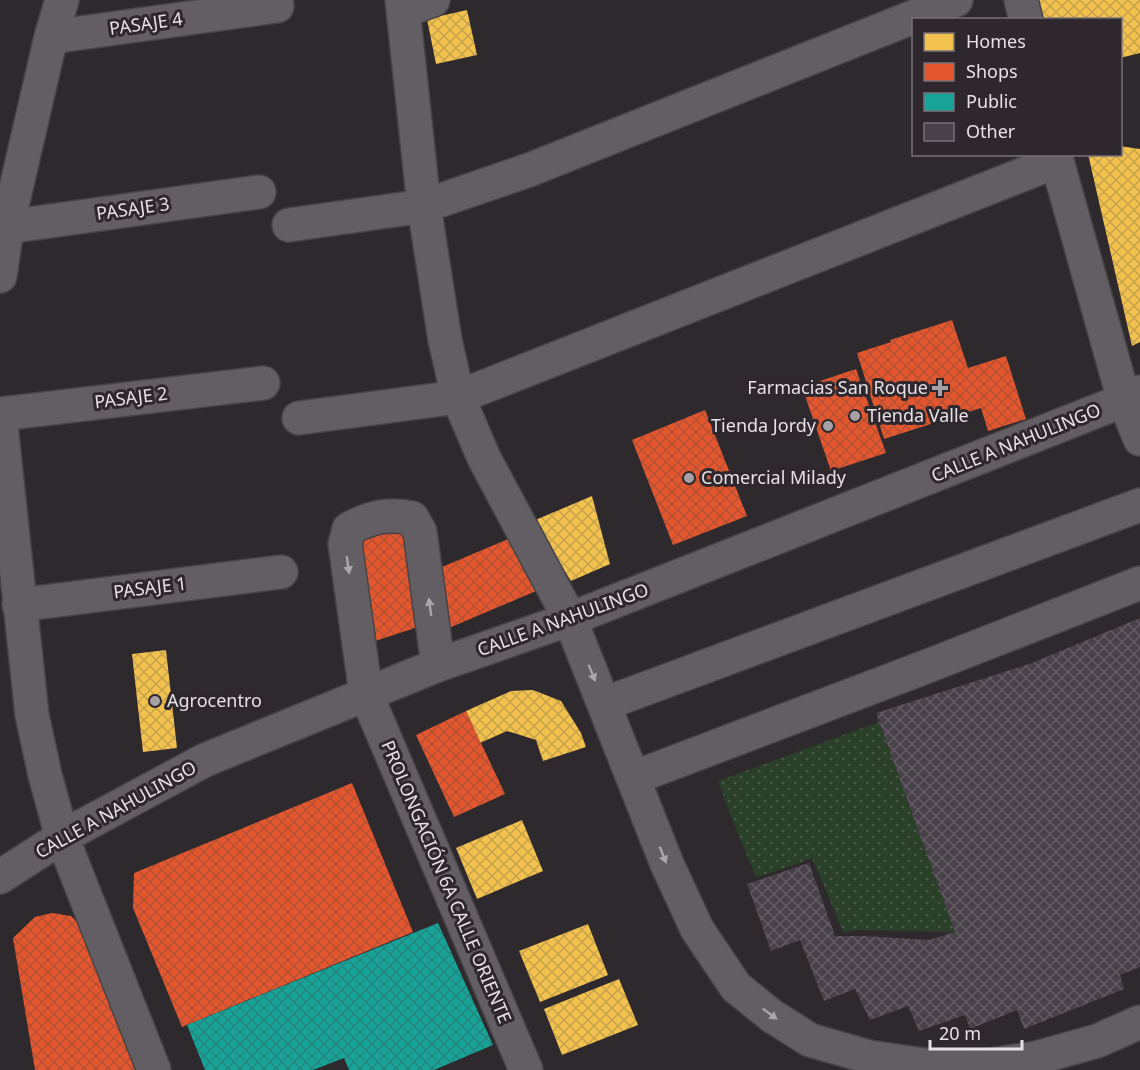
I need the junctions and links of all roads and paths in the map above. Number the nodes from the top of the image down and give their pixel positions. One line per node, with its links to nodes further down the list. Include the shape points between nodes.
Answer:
1 (62, 0): 7 (street)
2 (956, 0): 10 (street, via 529,170)
3 (1022, 0): 6 (street)
4 (413, 4): 10 (street)
5 (277, 6): 7 (street, PASAJE 4)
6 (1026, 18)
7 (51, 37): 12 (street)
8 (1056, 158): 15 (street); 16 (street)
9 (259, 192): 12 (street, PASAJE 3)
10 (424, 206): 11 (street); 16 (street)
11 (289, 225)
12 (7, 227): 13 (street)
13 (0, 276)
14 (263, 382): 17 (street, PASAJE 2)
15 (1132, 396): 19 (street); 24 (street, CALLE A NAHULINGO)
16 (458, 397): 18 (street); 24 (street, via 484,458)
17 (0, 415): 23 (street)
18 (299, 418)
19 (1140, 440)
20 (1140, 505): 27 (street)
21 (281, 572): 23 (street, PASAJE 1)
22 (1140, 583): 28 (street)
23 (19, 605): 29 (street, via 32,715)
24 (570, 619): 25 (street, CALLE A NAHULINGO); 27 (street, one-way to 27)
25 (438, 665): 26 (street, CALLE A NAHULINGO); 26 (street, PROLONGACIÓN 6A CALLE ORIENTE, one-way to 26, via 420,532 412,518 396,515 365,520 349,529 345,544)
26 (366, 694): 29 (street, CALLE A NAHULINGO, via 205,760); 33 (street, PROLONGACIÓN 6A CALLE ORIENTE)
27 (604, 704): 28 (street)
28 (633, 778): 31 (street, one-way to 31, via 697,929 736,987 810,1040 869,1057 978,1067 1036,1058 1097,1041)
29 (62, 837): 30 (street, CALLE A NAHULINGO); 32 (street)
30 (0, 877)
31 (1140, 1022)
32 (154, 1070)
33 (526, 1070)

